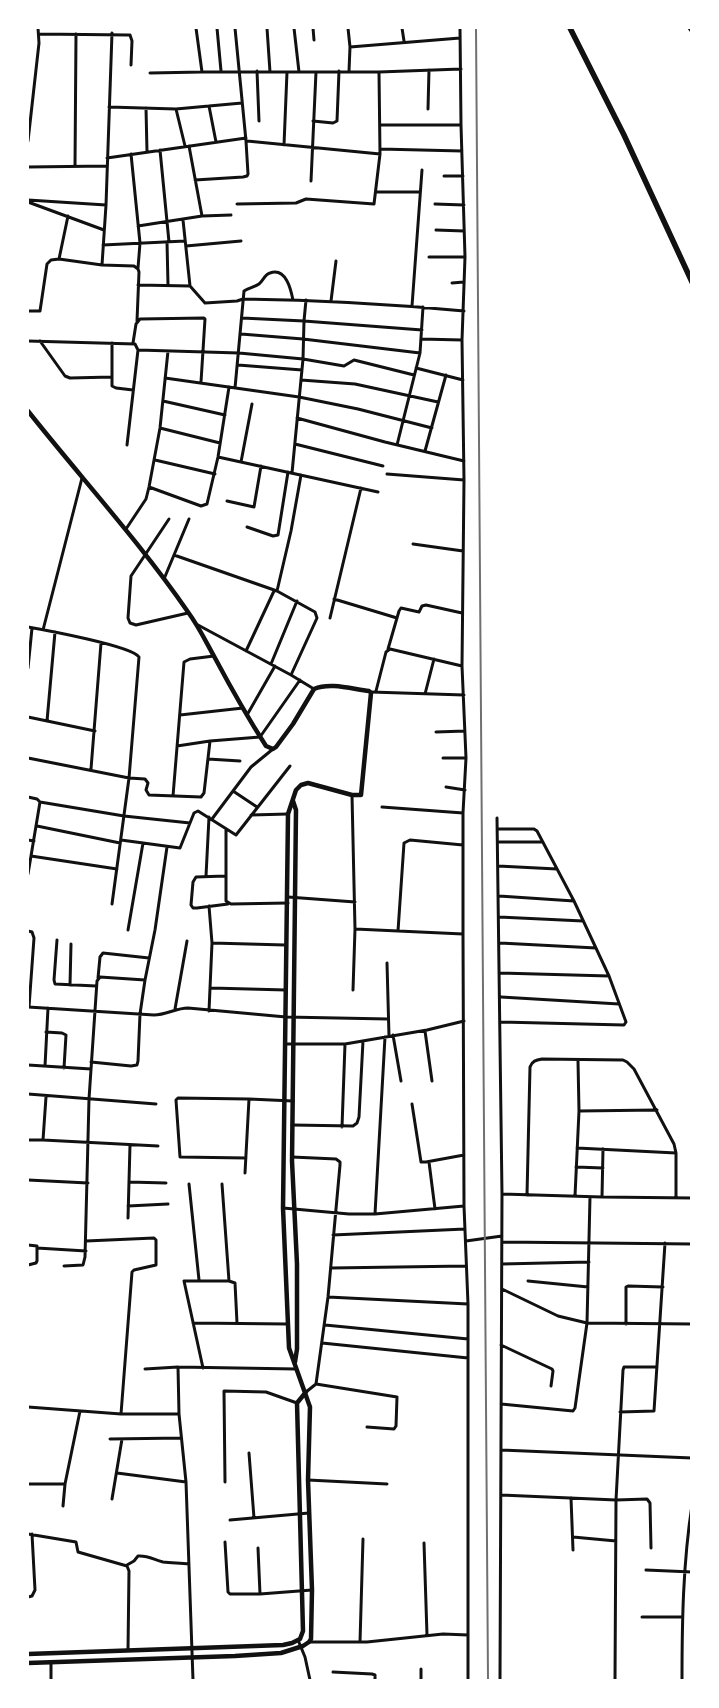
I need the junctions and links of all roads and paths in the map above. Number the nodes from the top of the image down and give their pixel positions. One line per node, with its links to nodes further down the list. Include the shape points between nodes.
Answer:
1 (38, 28): 14 (street)
2 (196, 28): 28 (street)
3 (218, 28): 29 (street)
4 (235, 28): 24 (street)
5 (267, 28): 31 (street)
6 (294, 28): 33 (street)
7 (313, 28): 18 (street)
8 (348, 28): 20 (street)
9 (402, 28): 19 (street)
10 (460, 28): 17 (street)
11 (570, 28): 97 (main road)
12 (689, 28): 13 (street)
13 (692, 32)
14 (39, 34): 15 (street); 47 (street)
15 (76, 34): 16 (street); 59 (street)
16 (112, 34): 21 (street, via 130,36); 38 (street)
17 (460, 38): 19 (street); 22 (street)
18 (314, 40)
19 (404, 41): 20 (street)
20 (350, 47): 26 (street)
21 (131, 65)
22 (461, 69): 23 (street); 45 (street)
23 (429, 70): 35 (street); 41 (street)
24 (238, 71): 29 (street); 30 (street); 36 (street)
25 (339, 71): 26 (street); 34 (street); 43 (street, via 337,121)
26 (349, 71): 35 (street)
27 (150, 72): 28 (street)
28 (202, 72): 29 (street)
29 (221, 72)
30 (257, 72): 31 (street); 42 (street)
31 (270, 72): 32 (street)
32 (287, 72): 33 (street); 49 (street)
33 (299, 72): 34 (street)
34 (316, 72): 43 (street)
35 (379, 72): 44 (street)
36 (242, 103): 37 (street); 46 (street)
37 (209, 106): 40 (street); 48 (street)
38 (109, 108): 39 (street); 58 (street)
39 (146, 108): 40 (street); 55 (street)
40 (176, 108): 50 (street)
41 (428, 109)
42 (259, 121)
43 (314, 121): 51 (street)
44 (380, 125): 45 (street); 52 (street)
45 (461, 126): 54 (street)
46 (246, 139): 48 (street); 49 (street); 65 (street, via 247,176)
47 (28, 141)
48 (216, 142): 50 (street)
49 (284, 144): 51 (street)
50 (187, 146): 53 (street); 65 (street)
51 (312, 148): 57 (street); 66 (street)
52 (380, 149): 54 (street); 57 (street)
53 (160, 150): 55 (street); 78 (street)
54 (462, 151): 64 (street)
55 (147, 152): 56 (street)
56 (131, 154): 58 (street); 79 (street)
57 (380, 154): 67 (street)
58 (107, 158): 60 (street)
59 (75, 166): 60 (street); 61 (street)
60 (106, 166): 72 (street)
61 (28, 167)
62 (422, 170): 68 (street)
63 (444, 176): 64 (street)
64 (463, 176): 73 (street)
65 (195, 180): 76 (street)
66 (311, 181)
67 (376, 192): 68 (street); 70 (street, via 372,204 306,199 296,203)
68 (420, 192): 105 (street)
69 (28, 201): 72 (street); 75 (street)
70 (237, 204)
71 (435, 204): 73 (street)
72 (106, 205): 80 (street)
73 (464, 205): 82 (street)
74 (232, 215): 76 (street)
75 (68, 216): 80 (street); 91 (street)
76 (202, 216): 77 (street)
77 (183, 219): 78 (street); 83 (street)
78 (168, 222): 79 (street); 84 (street)
79 (138, 226): 86 (street)
80 (104, 230): 87 (street)
81 (436, 230): 82 (street)
82 (464, 231): 90 (street)
83 (185, 240): 84 (street); 88 (street)
84 (168, 242): 86 (street); 99 (street)
85 (241, 242): 88 (street)
86 (140, 243): 87 (street); 94 (street)
87 (103, 245): 93 (street)
88 (186, 246): 100 (street)
89 (429, 257): 90 (street)
90 (466, 257): 96 (street)
91 (59, 259): 93 (street); 107 (street, via 47,264 40,311)
92 (336, 261): 104 (street)
93 (102, 265): 94 (street)
94 (138, 268): 98 (street)
95 (452, 282): 96 (street)
96 (464, 282): 108 (street)
97 (692, 282)
98 (138, 285): 99 (street); 110 (street)
99 (168, 285): 100 (street)
100 (190, 286): 101 (street, via 205,303)
101 (243, 299): 102 (street); 102 (street, via 244,291 260,284 274,272 289,282); 109 (street)
102 (293, 300): 103 (street)
103 (306, 300): 104 (street); 111 (street)
104 (332, 301): 105 (street)
105 (412, 306): 106 (street)
106 (424, 308): 108 (street); 112 (street)
107 (28, 311)
108 (464, 311): 116 (street)
109 (242, 318): 111 (street); 113 (street)
110 (137, 321): 120 (street); 123 (street, via 204,318)
111 (304, 321): 112 (street); 114 (street)
112 (422, 330): 115 (street)
113 (241, 334): 114 (street); 124 (street)
114 (303, 339): 125 (street); 126 (street)
115 (421, 339): 116 (street); 125 (street)
116 (462, 340): 135 (street)
117 (28, 341): 118 (street)
118 (40, 341): 119 (street); 132 (street, via 64,376)
119 (112, 342): 120 (street); 132 (street)
120 (133, 343): 121 (street)
121 (138, 350): 122 (street); 139 (street)
122 (168, 351): 123 (street); 133 (street)
123 (204, 352): 124 (street); 136 (street)
124 (239, 352): 126 (street); 127 (street)
125 (420, 353): 128 (street)
126 (304, 359): 129 (street); 130 (street, via 344,366 354,360)
127 (238, 365): 129 (street); 138 (street)
128 (416, 368): 130 (street); 131 (street)
129 (302, 370): 134 (street)
130 (414, 375): 141 (street)
131 (446, 375): 135 (street); 143 (street)
132 (112, 377): 139 (street, via 114,388)
133 (165, 378): 136 (street); 142 (street)
134 (301, 380): 140 (street); 141 (street, via 355,384)
135 (463, 380): 158 (street)
136 (201, 382): 137 (street)
137 (229, 388): 138 (street); 146 (street)
138 (235, 388): 140 (street)
139 (133, 390): 154 (street)
140 (300, 397): 147 (street); 148 (street)
141 (409, 397): 143 (street); 148 (street)
142 (163, 401): 146 (street); 149 (street)
143 (438, 402): 150 (street)
144 (252, 404): 159 (street)
145 (28, 411): 166 (street)
146 (225, 415): 151 (street)
147 (297, 418): 152 (street); 153 (street)
148 (402, 421): 150 (street); 153 (street)
149 (160, 428): 151 (street); 157 (street)
150 (432, 428): 155 (street)
151 (220, 443): 156 (street)
152 (295, 444): 161 (street); 162 (street)
153 (397, 445): 155 (street)
154 (127, 446)
155 (425, 452): 158 (street)
156 (218, 457): 159 (street); 163 (street)
157 (155, 460): 163 (street); 168 (street)
158 (464, 461): 167 (street)
159 (240, 462): 160 (street)
160 (261, 466): 162 (street); 171 (street, via 254,507)
161 (383, 466)
162 (290, 472): 165 (street); 174 (street, via 278,534 273,536)
163 (215, 474): 168 (street, via 207,504 203,506)
164 (387, 474): 167 (street)
165 (301, 475): 169 (street); 181 (street)
166 (82, 478): 175 (street); 191 (street)
167 (464, 480): 177 (street)
168 (149, 487): 175 (street, via 146,499)
169 (361, 488): 170 (street); 182 (street)
170 (378, 492)
171 (227, 501)
172 (188, 518): 179 (street)
173 (169, 520): 178 (street)
174 (247, 527)
175 (126, 529): 178 (street)
176 (413, 544): 177 (street)
177 (463, 551): 185 (street)
178 (146, 553): 180 (street); 184 (street, via 131,576 129,622 136,624)
179 (174, 555): 180 (street); 181 (street)
180 (164, 579): 184 (street)
181 (275, 591): 183 (street); 195 (street)
182 (334, 599): 186 (street); 187 (street)
183 (297, 601): 198 (street); 201 (street, via 315,612 317,618)
184 (189, 612): 188 (street)
185 (462, 613): 187 (street, via 426,605 419,612 401,608); 199 (street)
186 (330, 618)
187 (396, 618): 194 (street)
188 (197, 625): 195 (street); 196 (street)
189 (28, 628): 190 (street)
190 (32, 628): 191 (street); 200 (street)
191 (42, 630): 192 (street)
192 (56, 632): 193 (street); 211 (street)
193 (101, 643): 212 (street); 226 (street, via 135,653 139,658)
194 (388, 650): 197 (street); 204 (street)
195 (246, 651): 198 (street)
196 (214, 656): 207 (street); 208 (street, via 184,662)
197 (434, 659): 199 (street); 205 (street)
198 (273, 665): 201 (street); 209 (street)
199 (462, 666): 206 (street)
200 (28, 668)
201 (291, 675): 202 (street)
202 (300, 680): 203 (street); 215 (street)
203 (314, 689): 204 (street, via 330,686); 218 (street)
204 (373, 692): 205 (street); 230 (street, via 362,793)
205 (425, 694): 206 (street)
206 (464, 695): 214 (street)
207 (243, 708): 208 (street); 209 (street)
208 (180, 715): 217 (street)
209 (247, 715): 215 (street)
210 (28, 717): 211 (street)
211 (47, 721): 212 (street)
212 (95, 731): 225 (street)
213 (436, 732): 214 (street)
214 (465, 732): 221 (street)
215 (260, 737): 216 (street); 218 (street, via 266,746)
216 (210, 741): 217 (street); 222 (street)
217 (177, 746): 231 (street)
218 (273, 749): 229 (street, via 251,767)
219 (28, 758): 225 (street)
220 (443, 758): 221 (street)
221 (466, 758): 228 (street)
222 (208, 759): 223 (street); 231 (street, via 203,796)
223 (240, 761)
224 (290, 766): 235 (street)
225 (90, 770): 226 (street)
226 (129, 778): 231 (street, via 146,780 149,795); 240 (street)
227 (446, 787): 228 (street)
228 (465, 790): 237 (street)
229 (233, 791): 235 (street); 241 (street)
230 (352, 795): 234 (street, via 308,783 298,787); 266 (street)
231 (173, 796)
232 (28, 797): 233 (street)
233 (40, 802): 240 (street); 244 (street)
234 (293, 802): 238 (street); 263 (street, via 296,810)
235 (257, 807): 239 (street)
236 (382, 807): 237 (street)
237 (463, 813): 253 (street)
238 (288, 814): 239 (street); 264 (street)
239 (251, 815): 245 (street, via 238,834)
240 (124, 816): 243 (street); 249 (street)
241 (211, 818): 243 (street, via 198,811); 245 (street); 260 (street)
242 (497, 818): 246 (street)
243 (190, 823): 254 (street, via 181,847)
244 (36, 826): 248 (street); 249 (street)
245 (226, 828): 261 (street)
246 (498, 830): 250 (street); 251 (street, via 534,830)
247 (28, 840): 248 (street)
248 (34, 841): 255 (street)
249 (120, 841): 252 (street); 257 (street)
250 (498, 842): 251 (street); 256 (street)
251 (543, 842): 258 (street)
252 (143, 843): 254 (street); 273 (street)
253 (463, 846): 275 (street, via 410,840 404,843); 276 (street)
254 (167, 847): 284 (street)
255 (31, 856): 257 (street); 259 (street)
256 (498, 866): 258 (street); 262 (street)
257 (117, 869): 267 (street)
258 (557, 869): 265 (street)
259 (28, 874)
260 (206, 876): 261 (street); 269 (street, via 194,879 190,905 194,908)
261 (225, 876): 268 (street, via 226,901)
262 (499, 896): 265 (street); 270 (street)
263 (296, 898): 264 (street); 266 (street); 304 (street)
264 (288, 900): 268 (street); 282 (street)
265 (574, 901): 271 (street)
266 (355, 902): 272 (street)
267 (112, 904)
268 (231, 904): 269 (street)
269 (209, 906): 279 (street)
270 (499, 917): 271 (street); 280 (street)
271 (583, 921): 283 (street)
272 (355, 929): 275 (street); 294 (street)
273 (128, 930)
274 (28, 931): 297 (street, via 34,938)
275 (398, 931): 276 (street)
276 (463, 934): 306 (street)
277 (57, 940): 290 (street, via 54,982)
278 (187, 941): 299 (street)
279 (212, 943): 282 (street); 292 (street)
280 (500, 943): 283 (street); 286 (street)
281 (70, 944): 290 (street)
282 (285, 945): 293 (street)
283 (596, 948): 287 (street)
284 (149, 958): 288 (street, via 103,953); 289 (street)
285 (387, 963): 305 (street)
286 (500, 973): 287 (street); 295 (street)
287 (608, 976): 296 (street)
288 (98, 978): 289 (street); 291 (street)
289 (145, 980): 302 (street)
290 (70, 985): 291 (street)
291 (96, 986): 300 (street)
292 (211, 988): 293 (street); 301 (street)
293 (286, 990): 303 (street)
294 (353, 990)
295 (501, 998): 296 (street); 307 (street)
296 (619, 1004): 307 (street, via 625,1025)
297 (28, 1007): 298 (street)
298 (48, 1008): 300 (street); 309 (street)
299 (176, 1009): 301 (street); 302 (street, via 159,1015)
300 (94, 1011): 302 (street); 316 (street)
301 (209, 1011): 303 (street)
302 (140, 1014): 316 (street, via 137,1065)
303 (286, 1017): 304 (street); 312 (street)
304 (294, 1017): 305 (street); 313 (street)
305 (388, 1019): 310 (street)
306 (464, 1021): 308 (street); 343 (street)
307 (501, 1022): 356 (street)
308 (425, 1030): 310 (street); 322 (street)
309 (46, 1032): 318 (street); 319 (street, via 66,1035)
310 (389, 1036): 311 (street); 321 (street); 370 (street)
311 (364, 1041): 314 (street); 334 (street, via 359,1117 353,1126)
312 (285, 1044): 313 (street); 327 (street)
313 (294, 1044): 314 (street); 328 (street)
314 (345, 1044): 334 (street)
315 (578, 1061): 331 (street, via 627,1062 634,1068); 332 (street); 357 (street, via 536,1060 530,1067)
316 (91, 1062): 320 (street)
317 (28, 1065): 318 (street)
318 (45, 1066): 319 (street)
319 (64, 1068): 320 (street)
320 (91, 1069): 325 (street)
321 (401, 1081)
322 (432, 1081)
323 (28, 1094): 324 (street)
324 (46, 1097): 325 (street); 336 (street)
325 (89, 1099): 329 (street); 337 (street)
326 (250, 1099): 327 (street); 345 (street); 345 (street, via 176,1100 180,1157)
327 (284, 1100): 328 (street); 366 (street)
328 (293, 1100): 333 (street)
329 (156, 1104)
330 (412, 1104): 346 (street, via 421,1162)
331 (657, 1110): 332 (street); 342 (street)
332 (578, 1111): 340 (street)
333 (292, 1125): 334 (street); 344 (street)
334 (342, 1126)
335 (28, 1140): 336 (street)
336 (43, 1140): 337 (street)
337 (89, 1144): 338 (street); 352 (street)
338 (130, 1145): 339 (street); 351 (street)
339 (158, 1146)
340 (577, 1148): 341 (street); 347 (street)
341 (603, 1149): 342 (street); 348 (street)
342 (676, 1153): 361 (street)
343 (464, 1155): 346 (street); 365 (street)
344 (292, 1157): 368 (street); 369 (street, via 338,1160)
345 (246, 1158): 349 (street)
346 (429, 1162): 367 (street)
347 (576, 1167): 348 (street); 358 (street)
348 (603, 1168): 360 (street)
349 (245, 1173)
350 (28, 1180): 352 (street)
351 (129, 1182): 353 (street); 364 (street)
352 (88, 1183): 375 (street)
353 (166, 1183)
354 (189, 1184): 390 (street)
355 (222, 1184): 391 (street)
356 (502, 1194): 357 (street); 374 (street)
357 (527, 1195): 358 (street)
358 (575, 1196): 359 (street)
359 (590, 1197): 360 (street); 378 (street)
360 (602, 1198): 361 (street)
361 (676, 1198): 362 (street)
362 (692, 1198)
363 (168, 1204): 364 (street)
364 (128, 1206): 371 (street)
365 (464, 1206): 367 (street); 372 (street)
366 (283, 1208): 368 (street); 401 (street)
367 (435, 1208): 370 (street)
368 (293, 1209): 369 (street); 410 (street, via 297,1290)
369 (335, 1213): 370 (street); 373 (street)
370 (375, 1214)
371 (128, 1218)
372 (465, 1229): 373 (street); 376 (street)
373 (333, 1235): 389 (street)
374 (502, 1236): 376 (street); 377 (street)
375 (86, 1241): 383 (street); 423 (street, via 156,1240 156,1265 132,1272)
376 (466, 1241): 388 (street)
377 (502, 1242): 378 (street); 385 (street)
378 (590, 1243): 379 (street); 384 (street)
379 (665, 1243): 380 (street); 393 (street)
380 (692, 1244)
381 (28, 1245): 382 (street)
382 (37, 1248): 383 (street); 386 (street, via 38,1261)
383 (86, 1251): 387 (street, via 82,1265)
384 (589, 1262): 385 (street); 394 (street)
385 (502, 1264): 395 (street)
386 (28, 1265)
387 (64, 1266)
388 (466, 1266): 389 (street); 397 (street)
389 (332, 1268): 396 (street)
390 (199, 1280): 391 (street); 398 (street, via 184,1282)
391 (229, 1281): 399 (street, via 235,1285)
392 (528, 1281): 394 (street)
393 (663, 1287): 402 (street, via 626,1287); 403 (street)
394 (588, 1288): 400 (street)
395 (502, 1289): 400 (street, via 553,1314); 408 (street)
396 (328, 1297): 397 (street); 405 (street)
397 (468, 1304): 406 (street)
398 (193, 1323): 399 (street); 413 (street)
399 (237, 1323): 401 (street)
400 (587, 1323): 402 (street); 419 (street, via 577,1403 573,1411)
401 (287, 1324): 410 (street, via 289,1348)
402 (626, 1324): 403 (street)
403 (661, 1324): 404 (street); 412 (street)
404 (692, 1324)
405 (325, 1325): 406 (street); 407 (street)
406 (468, 1339): 409 (street)
407 (322, 1343): 409 (street); 415 (street)
408 (501, 1345): 416 (street, via 552,1369); 419 (street)
409 (468, 1358): 472 (street)
410 (295, 1366): 413 (street); 417 (street)
411 (178, 1367): 413 (street); 414 (street); 424 (street)
412 (657, 1367): 422 (street, via 623,1368); 422 (street, via 654,1412)
413 (203, 1368)
414 (145, 1369)
415 (316, 1384): 417 (street); 425 (street, via 397,1397 394,1429)
416 (551, 1386)
417 (306, 1392): 418 (street); 434 (street, via 310,1406)
418 (297, 1403): 436 (street, via 266,1392 224,1391); 446 (street)
419 (501, 1404): 429 (street)
420 (28, 1407): 421 (street)
421 (80, 1411): 423 (street); 438 (street)
422 (620, 1412): 431 (street)
423 (121, 1414): 424 (street)
424 (179, 1414): 426 (street)
425 (367, 1427)
426 (182, 1438): 428 (street); 435 (street)
427 (110, 1439): 428 (street)
428 (122, 1439): 433 (street)
429 (501, 1450): 431 (street); 440 (street)
430 (249, 1453): 448 (street)
431 (618, 1455): 432 (street); 443 (street)
432 (692, 1458)
433 (116, 1474): 435 (street); 442 (street)
434 (308, 1480): 439 (street); 447 (street)
435 (186, 1482): 460 (street)
436 (225, 1482)
437 (28, 1484): 438 (street)
438 (65, 1484): 445 (street)
439 (387, 1484)
440 (501, 1495): 441 (street); 491 (street)
441 (571, 1498): 443 (street); 452 (street)
442 (112, 1499)
443 (616, 1500): 454 (street); 458 (street, via 648,1500)
444 (692, 1505): 463 (street)
445 (63, 1506)
446 (300, 1513): 447 (street); 448 (street); 466 (street)
447 (308, 1513): 465 (street)
448 (254, 1518): 449 (street)
449 (230, 1520)
450 (28, 1534): 451 (street)
451 (32, 1534): 461 (street, via 76,1542 78,1552); 468 (street, via 35,1590)
452 (573, 1537): 454 (street); 459 (street)
453 (363, 1539): 475 (street)
454 (616, 1541): 492 (street)
455 (225, 1542): 467 (street, via 228,1592)
456 (424, 1542): 471 (street)
457 (258, 1548): 467 (street)
458 (651, 1548)
459 (573, 1550)
460 (189, 1564): 461 (street, via 138,1556); 477 (street)
461 (127, 1565): 478 (street)
462 (646, 1570): 463 (street)
463 (685, 1572): 464 (street); 470 (street)
464 (692, 1572)
465 (312, 1590): 466 (street); 474 (street)
466 (302, 1591): 467 (street); 473 (street, via 303,1630)
467 (260, 1594)
468 (28, 1597)
469 (642, 1617): 470 (street)
470 (682, 1617): 493 (street)
471 (427, 1635): 472 (street); 475 (street)
472 (468, 1635): 490 (street)
473 (298, 1640): 476 (street); 477 (street, via 283,1645)
474 (309, 1642): 475 (street); 476 (street)
475 (360, 1642)
476 (301, 1647): 480 (street, via 281,1653); 487 (street)
477 (192, 1648): 478 (street); 480 (street)
478 (128, 1650): 479 (street)
479 (28, 1654)
480 (192, 1657): 481 (street); 486 (street)
481 (51, 1662): 482 (street); 485 (street)
482 (28, 1663)
483 (421, 1669): 489 (street)
484 (333, 1672): 488 (street, via 372,1674)
485 (52, 1680)
486 (193, 1680)
487 (310, 1680)
488 (375, 1680)
489 (421, 1680)
490 (468, 1680)
491 (500, 1680)
492 (615, 1680)
493 (682, 1680)

